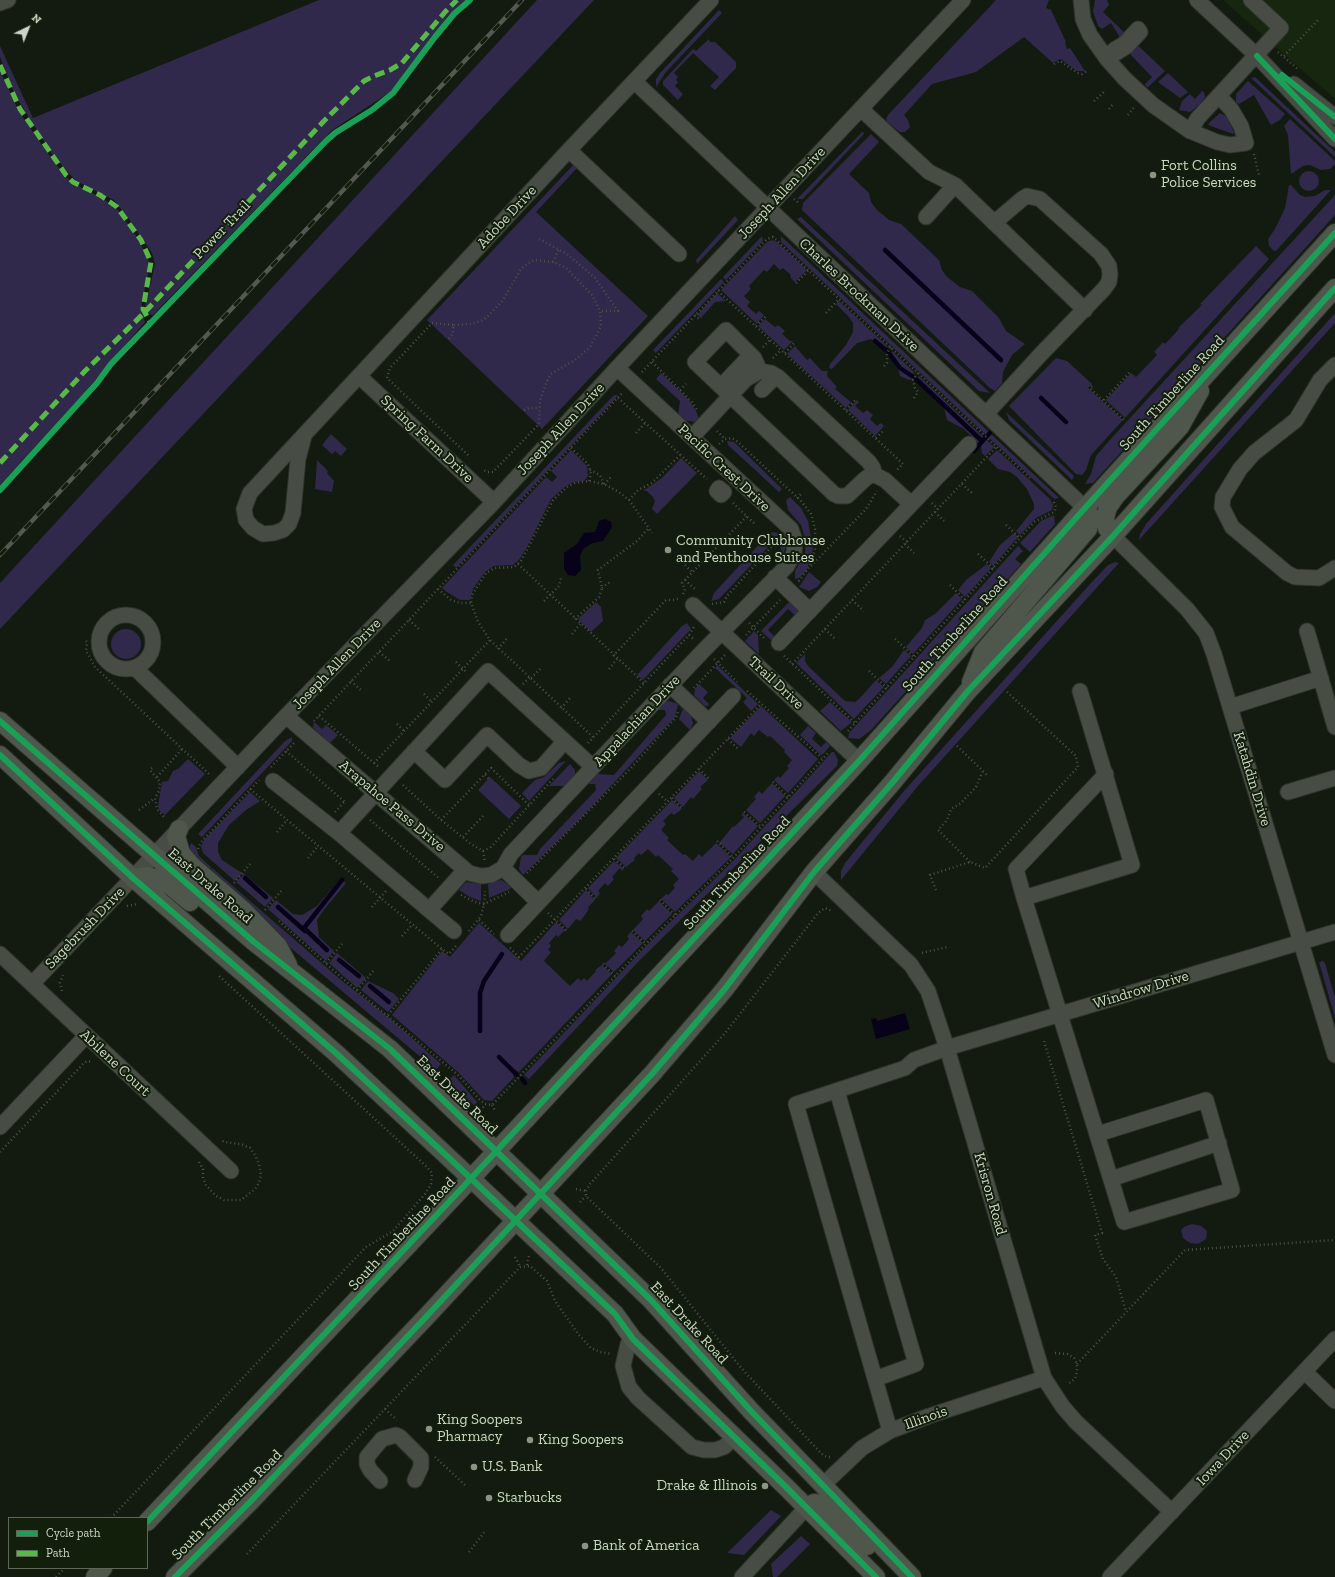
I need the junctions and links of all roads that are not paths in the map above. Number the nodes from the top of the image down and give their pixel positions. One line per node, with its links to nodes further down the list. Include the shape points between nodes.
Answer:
1 (8, 0): 7 (street)
2 (711, 0): 9 (street, Adobe Drive)
3 (963, 0): 11 (street, Joseph Allen Drive)
4 (1081, 0): 13 (street, via 1083,19 1090,35 1107,59 1153,105)
5 (1197, 0): 8 (street)
6 (1252, 0): 8 (street, via 1281,28)
7 (0, 3)
8 (1257, 56): 10 (street); 12 (street); 14 (street)
9 (634, 81): 15 (street, Adobe Drive); 17 (street, Charles Brockman Drive)
10 (1219, 96): 13 (street, via 1198,118); 13 (street, via 1241,126 1246,143 1224,144)
11 (861, 109): 16 (street, via 929,172); 17 (street, Joseph Allen Drive)
12 (1335, 118)
13 (1190, 131)
14 (1335, 139)
15 (569, 150): 21 (street); 28 (street, Adobe Drive)
16 (955, 185): 18 (street); 19 (street)
17 (768, 208): 26 (street, Joseph Allen Drive); 32 (street, Charles Brockman Drive)
18 (926, 217)
19 (994, 223): 23 (street); 23 (street, via 1022,199 1027,196 1034,197 1046,204 1101,254 1108,266 1109,282)
20 (1335, 233): 25 (main road, South Timberline Road)
21 (679, 254)
22 (1335, 288): 40 (main road, South Timberline Road)
23 (1085, 310): 32 (street)
24 (1335, 365): 41 (street, via 1320,380 1296,420 1254,453 1240,469 1223,497 1222,507 1232,527 1286,573 1295,577 1320,578)
25 (1213, 367): 39 (main road, South Timberline Road); 40 (main road, via 1180,427 1114,497 1108,507 1105,518 1107,528)
26 (617, 368): 34 (street, Pacific Crest Drive); 37 (street, Joseph Allen Drive)
27 (760, 371): 29 (street); 30 (street); 30 (street, via 754,358 726,330 695,362)
28 (360, 376): 33 (street, Adobe Drive); 37 (street, Spring Farm Drive)
29 (776, 376): 31 (street); 36 (street, via 869,462)
30 (729, 389): 31 (street); 34 (street)
31 (745, 409): 36 (street, via 838,496 847,496 869,476)
32 (986, 414): 39 (street, Charles Brockman Drive)
33 (304, 436): 33 (street, Adobe Drive, via 298,459 293,513 289,524 274,534 263,534 246,520 246,502 257,486)
34 (692, 438): 42 (street, Pacific Crest Drive, via 791,529 795,541 794,553 787,566)
35 (969, 444): 38 (street)
36 (876, 482): 38 (street, via 885,480)
37 (494, 502): 55 (street, Joseph Allen Drive)
38 (911, 504): 44 (street)
39 (1085, 508): 53 (main road, via 1092,517 1088,529 983,652); 63 (main road, South Timberline Road)
40 (1113, 536): 53 (main road, South Timberline Road); 54 (street, Katahdin Drive, via 1187,609 1206,633)
41 (1335, 568)
42 (775, 577): 44 (street); 46 (street, Appalachian Drive)
43 (693, 605): 46 (street, Trail Drive)
44 (810, 611): 47 (street)
45 (1307, 631): 49 (street)
46 (721, 632): 50 (street, Appalachian Drive); 63 (street, Trail Drive)
47 (777, 647)
48 (135, 668): 64 (street)
49 (1320, 678): 54 (street); 58 (street)
50 (670, 685): 57 (street); 65 (street, Appalachian Drive)
51 (739, 689): 57 (street)
52 (1080, 691): 66 (street)
53 (967, 692): 76 (main road, South Timberline Road)
54 (1230, 707): 84 (street, Katahdin Drive)
55 (286, 716): 64 (street, Joseph Allen Drive); 70 (street, Arapahoe Pass Drive)
56 (0, 722): 73 (main road, East Drake Road)
57 (709, 722): 79 (street)
58 (1335, 727)
59 (564, 742): 61 (street, via 541,768 530,771 519,765 487,735 445,780); 61 (street, via 488,671); 65 (street)
60 (0, 743): 73 (main road, via 20,755 65,791 140,858)
61 (414, 751): 70 (street)
62 (0, 755): 77 (main road)
63 (859, 760): 96 (main road, South Timberline Road)
64 (238, 767): 71 (street, Joseph Allen Drive)
65 (593, 767): 74 (street, Appalachian Drive, via 511,854)
66 (1106, 774): 78 (street, via 1016,869); 78 (street, via 1132,865)
67 (268, 775): 72 (street)
68 (1335, 778): 69 (street)
69 (1288, 792)
70 (376, 793): 72 (street); 75 (street, Arapahoe Pass Drive)
71 (172, 824): 73 (street, Joseph Allen Drive); 86 (main road, via 181,853 278,946)
72 (339, 833): 80 (street)
73 (155, 855): 77 (street, Sagebrush Drive); 86 (main road, East Drake Road)
74 (503, 868): 75 (street, Arapahoe Pass Drive, via 491,875 481,876 473,876); 79 (street)
75 (465, 870): 80 (street)
76 (814, 872): 90 (street, Krisron Road, via 911,965 928,991); 100 (main road, South Timberline Road, via 724,990 663,1062)
77 (133, 878): 86 (main road, via 148,876 172,886 212,921 249,948); 87 (street, Sagebrush Drive); 98 (main road, via 337,1054)
78 (1024, 898): 88 (street)
79 (542, 906): 83 (street)
80 (429, 910): 81 (street)
81 (454, 932)
82 (1335, 932): 84 (street, Windrow Drive)
83 (504, 939)
84 (1302, 942): 88 (street, Windrow Drive); 91 (street, Katahdin Drive)
85 (0, 954): 87 (street, Abilene Court)
86 (289, 970): 96 (main road, East Drake Road, via 390,1049)
87 (32, 984): 89 (street, Abilene Court)
88 (1060, 1014): 90 (street, Windrow Drive); 94 (street)
89 (86, 1036): 93 (street); 97 (street, Abilene Court)
90 (947, 1048): 92 (street, Windrow Drive, via 914,1060 905,1068); 106 (street, Krisron Road)
91 (1335, 1056)
92 (837, 1091): 105 (street, via 916,1364); 105 (street, Windrow Drive, via 796,1104)
93 (0, 1127)
94 (1098, 1134): 95 (street, via 1206,1100); 99 (street)
95 (1219, 1144): 99 (street); 99 (street, via 1232,1190 1124,1222)
96 (497, 1151): 98 (main road, South Timberline Road); 100 (main road, East Drake Road)
97 (231, 1171)
98 (471, 1179): 101 (main road); 115 (main road, South Timberline Road)
99 (1111, 1179)
100 (542, 1194): 101 (main road, South Timberline Road); 112 (main road, East Drake Road, via 651,1300 751,1411)
101 (516, 1222): 102 (main road, via 614,1314); 118 (main road, South Timberline Road, via 249,1504)
102 (633, 1339): 109 (main road); 109 (street, via 628,1344 623,1366 629,1387 638,1398 692,1446 715,1450 724,1447)
103 (1335, 1339): 104 (street, Iowa Drive)
104 (1304, 1372): 107 (street); 114 (street, Iowa Drive)
105 (875, 1378): 108 (street)
106 (1044, 1378): 108 (street, Illinois); 114 (street, Krisron Road, via 1076,1422)
107 (1335, 1400)
108 (890, 1431): 112 (street, Illinois, via 862,1448)
109 (735, 1437): 113 (main road)
110 (415, 1480): 111 (street, via 421,1467 421,1458 396,1435 382,1439 367,1458 370,1470)
111 (380, 1481)
112 (824, 1484): 122 (main road, East Drake Road)
113 (807, 1507): 119 (street); 120 (main road); 121 (main road, via 814,1503 823,1504)
114 (1172, 1512): 123 (street, Iowa Drive)
115 (148, 1521)
116 (102, 1569): 117 (main road)
117 (95, 1577)
118 (175, 1577)
119 (742, 1577)
120 (876, 1577)
121 (901, 1577)
122 (912, 1577)
123 (1110, 1577)

